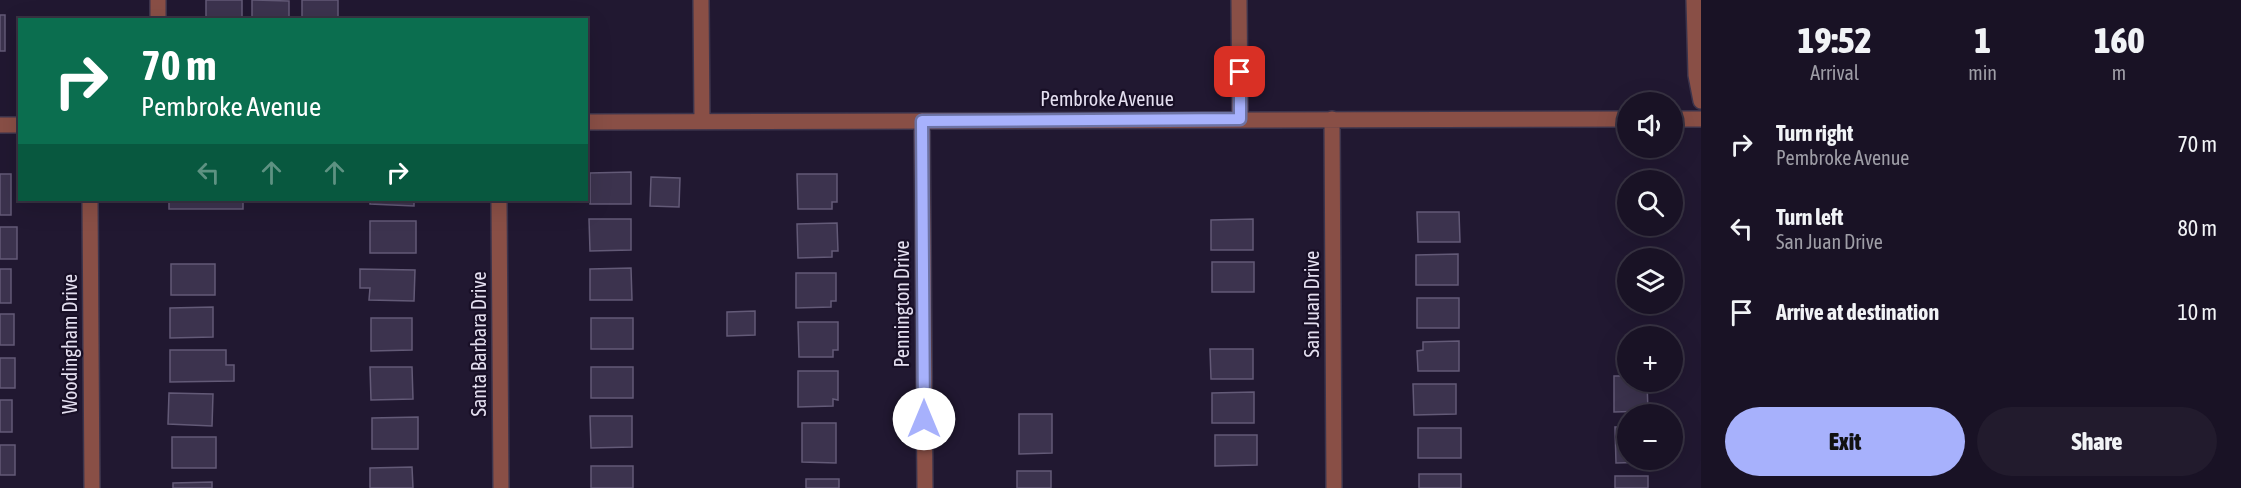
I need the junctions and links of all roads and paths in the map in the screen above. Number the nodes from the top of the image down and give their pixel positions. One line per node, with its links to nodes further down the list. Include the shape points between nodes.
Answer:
1 (158, 0): 5 (street)
2 (701, 0): 12 (street)
3 (1239, 0): 8 (street)
4 (1694, 0): 6 (street, via 1696,75)
5 (158, 18)
6 (1701, 101)
7 (1701, 118): 11 (street)
8 (1240, 119): 9 (street, Pembroke Avenue); 13 (street, Pembroke Avenue)
9 (1332, 119): 10 (street, Pembroke Avenue); 22 (street, San Juan Drive)
10 (1617, 119)
11 (1683, 119)
12 (702, 120): 13 (street, Pembroke Avenue); 14 (street, Pembroke Avenue)
13 (922, 121): 21 (street, Pennington Drive)
14 (588, 122)
15 (0, 125): 16 (street)
16 (18, 125)
17 (90, 201): 19 (street, Woodingham Drive)
18 (498, 201): 20 (street, Santa Barbara Drive)
19 (92, 488)
20 (501, 488)
21 (925, 488)
22 (1334, 488)

